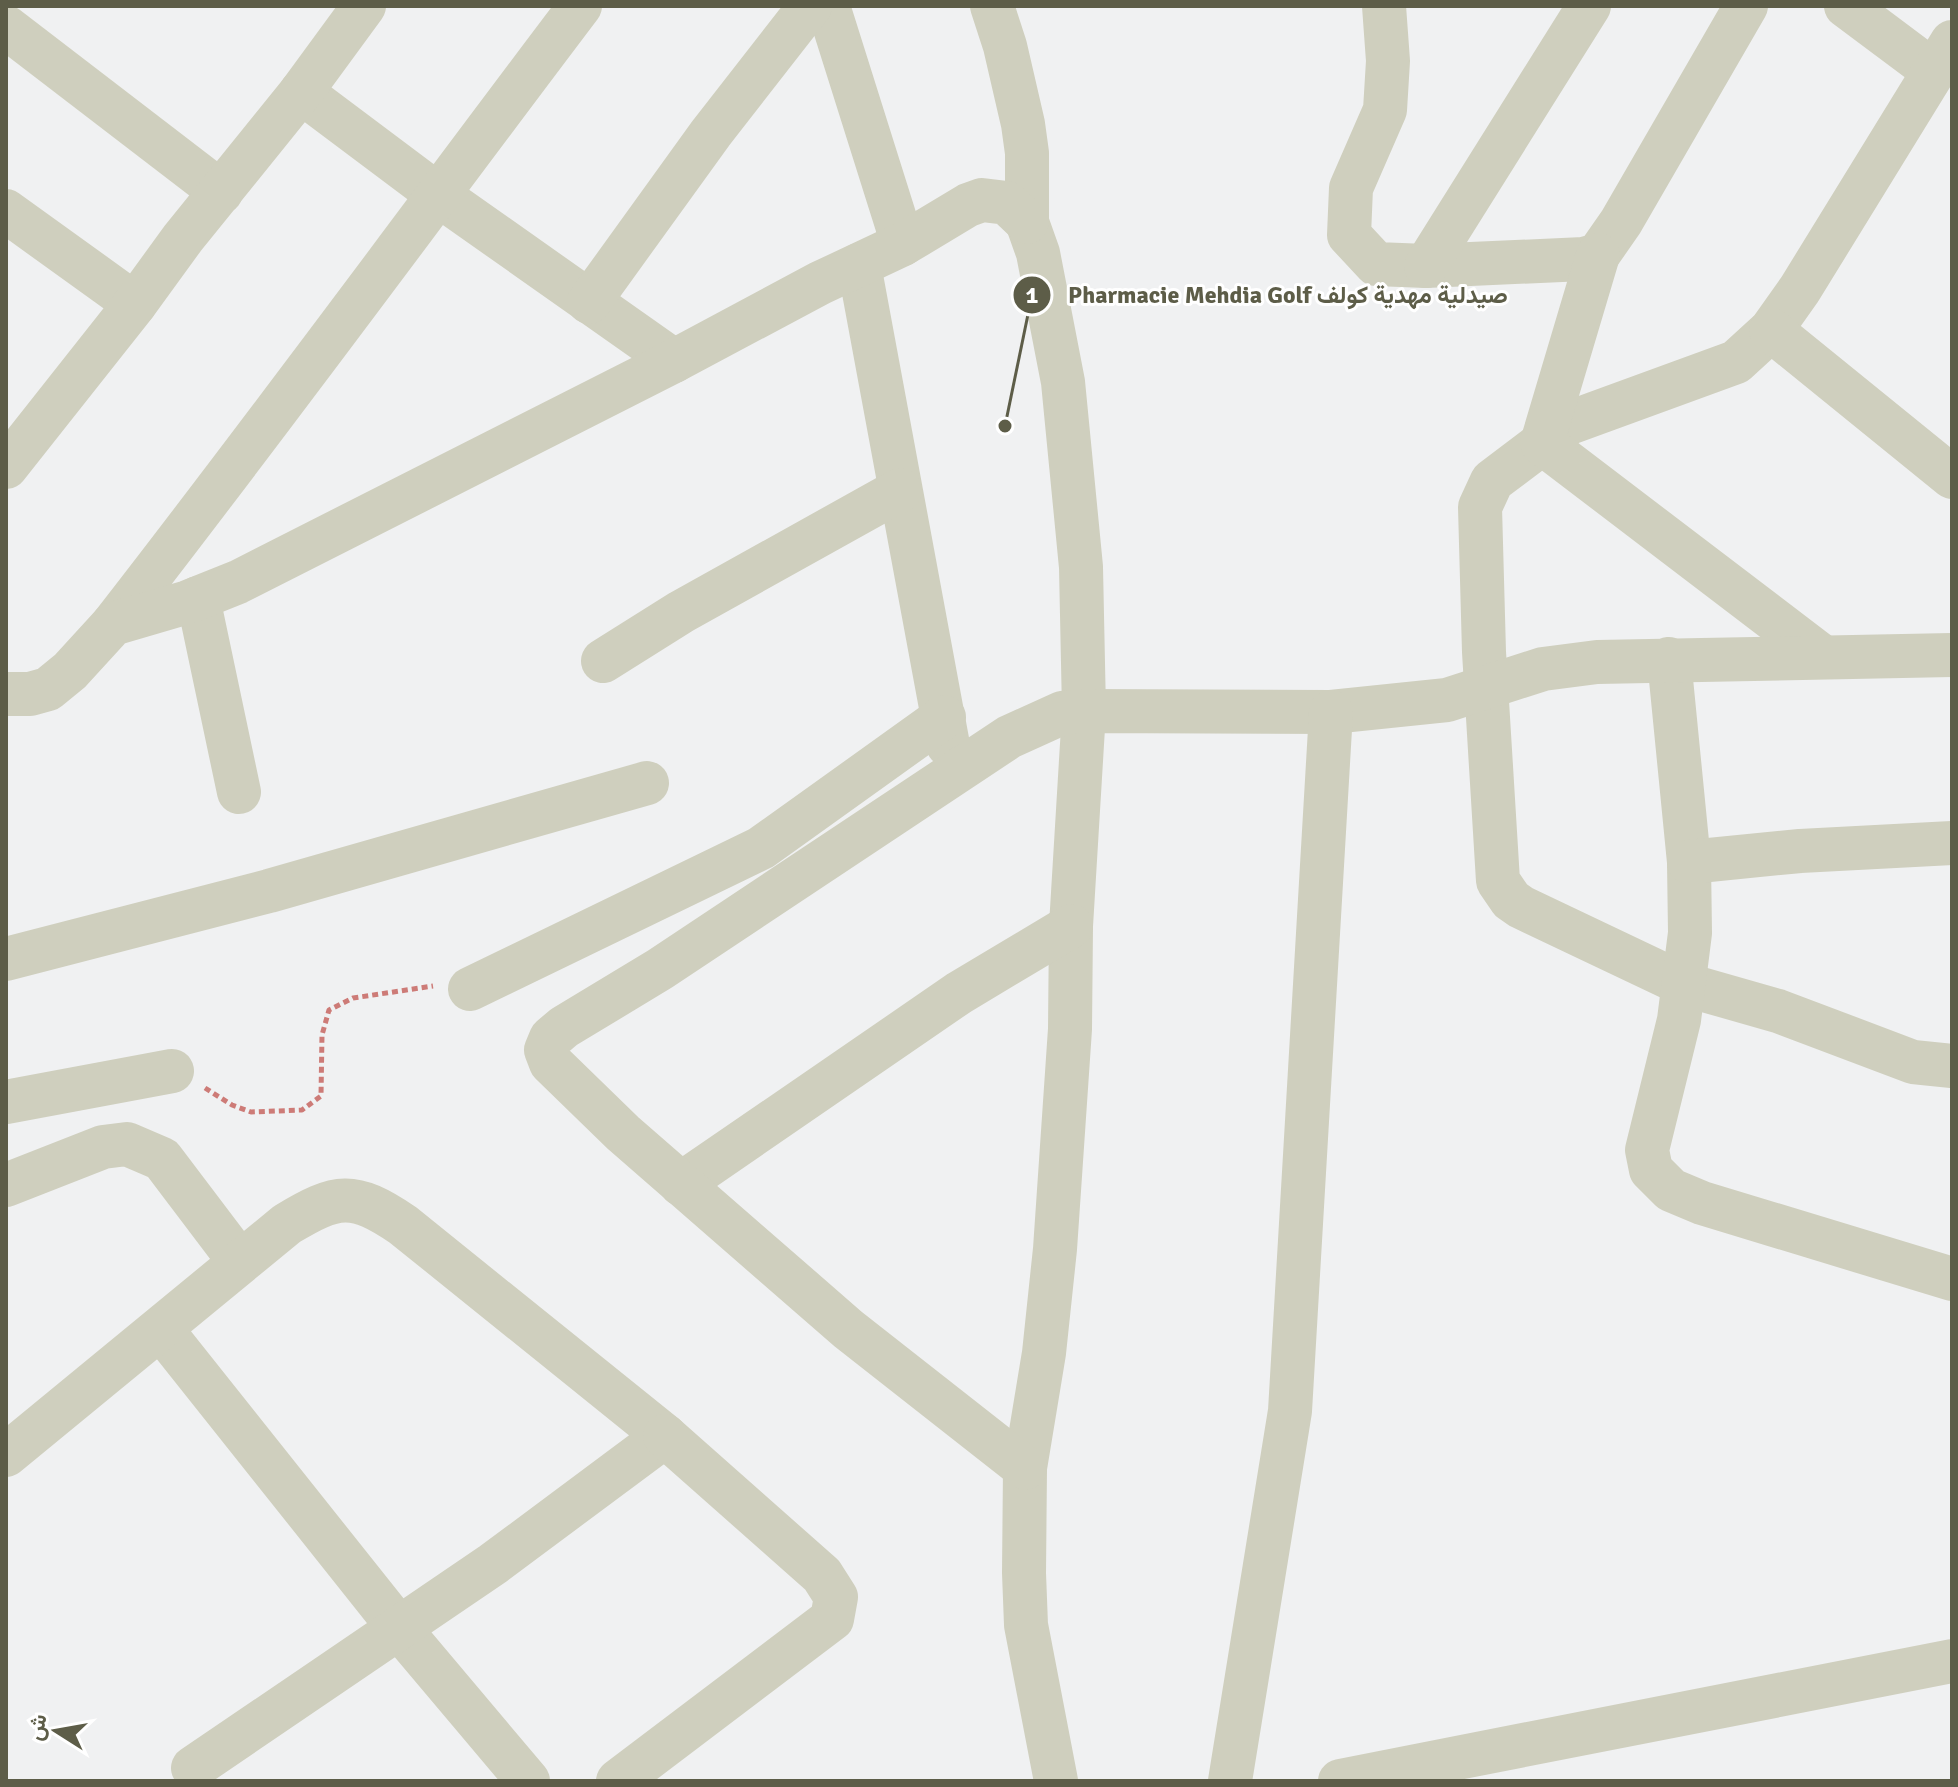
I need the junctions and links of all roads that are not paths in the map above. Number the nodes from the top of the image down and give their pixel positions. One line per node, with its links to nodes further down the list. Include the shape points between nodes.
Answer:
1 (364, 6): 12 (street)
2 (580, 6): 14 (street)
3 (810, 6): 21 (street)
4 (828, 6): 17 (street)
5 (992, 6): 16 (street, via 1023,124)
6 (1384, 6): 20 (street, via 1385,110 1351,188 1349,235 1376,264)
7 (1589, 6): 20 (street)
8 (1746, 6): 18 (street)
9 (1846, 6): 11 (street)
10 (17, 23): 13 (street)
11 (1942, 56): 23 (street)
12 (301, 92): 13 (street); 14 (street)
13 (221, 192): 22 (street)
14 (437, 194): 21 (street); 30 (street)
15 (6, 211): 22 (street)
16 (1027, 222): 17 (street, via 1007,203 982,200); 37 (street, via 1063,382 1081,567)
17 (903, 244): 19 (street)
18 (1598, 255): 20 (street); 25 (street)
19 (859, 265): 24 (street); 28 (street)
20 (1426, 266)
21 (589, 302): 24 (street)
22 (135, 304): 26 (street)
23 (1771, 330): 25 (street, via 1736,362 1569,423); 27 (street)
24 (674, 361): 29 (street)
25 (1542, 443): 32 (street); 35 (street, via 1492,481 1480,507)
26 (6, 467)
27 (1952, 477)
28 (900, 490): 34 (street); 39 (street)
29 (198, 598): 30 (street); 42 (street)
30 (113, 624): 36 (street, via 48,689)
31 (1952, 655): 32 (street)
32 (1823, 657): 33 (street)
33 (1669, 659): 35 (street, via 1543,669); 44 (street)
34 (603, 661)
35 (1486, 685): 38 (street, via 1447,700); 47 (street, via 1498,881 1521,907)
36 (6, 694)
37 (1084, 711): 38 (street); 40 (street, via 1062,713 1027,727); 45 (street)
38 (1331, 712): 67 (street, via 1290,1411)
39 (944, 717): 40 (street); 48 (street, via 761,848)
40 (952, 775): 52 (street, via 551,1038 546,1050 551,1063)
41 (647, 783): 46 (street, via 269,891)
42 (239, 792)
43 (1952, 843): 44 (street)
44 (1689, 862): 47 (street, via 1690,933)
45 (1071, 926): 52 (street, via 959,993); 59 (street, via 1070,1029 1055,1249)
46 (6, 959)
47 (1683, 984): 49 (street, via 1778,1011 1913,1062); 55 (street, via 1647,1150 1651,1170 1671,1190 1702,1203)
48 (470, 989)
49 (1952, 1066)
50 (172, 1071): 51 (street)
51 (6, 1102)
52 (681, 1184): 59 (street, via 848,1329)
53 (6, 1185): 54 (street, via 103,1147 127,1144 162,1159)
54 (240, 1262): 56 (street); 57 (street, via 287,1224 327,1202 362,1203 384,1212)
55 (1952, 1279)
56 (161, 1329): 58 (street); 60 (street)
57 (665, 1436): 60 (street); 65 (street, via 822,1575 836,1597 832,1619)
58 (6, 1455)
59 (1025, 1468): 66 (street, via 1026,1625)
60 (399, 1628): 62 (street); 64 (street)
61 (1952, 1661): 63 (street)
62 (193, 1768)
63 (1476, 1768): 68 (street)
64 (528, 1781)
65 (618, 1781)
66 (1056, 1781)
67 (1230, 1781)
68 (1340, 1781)

